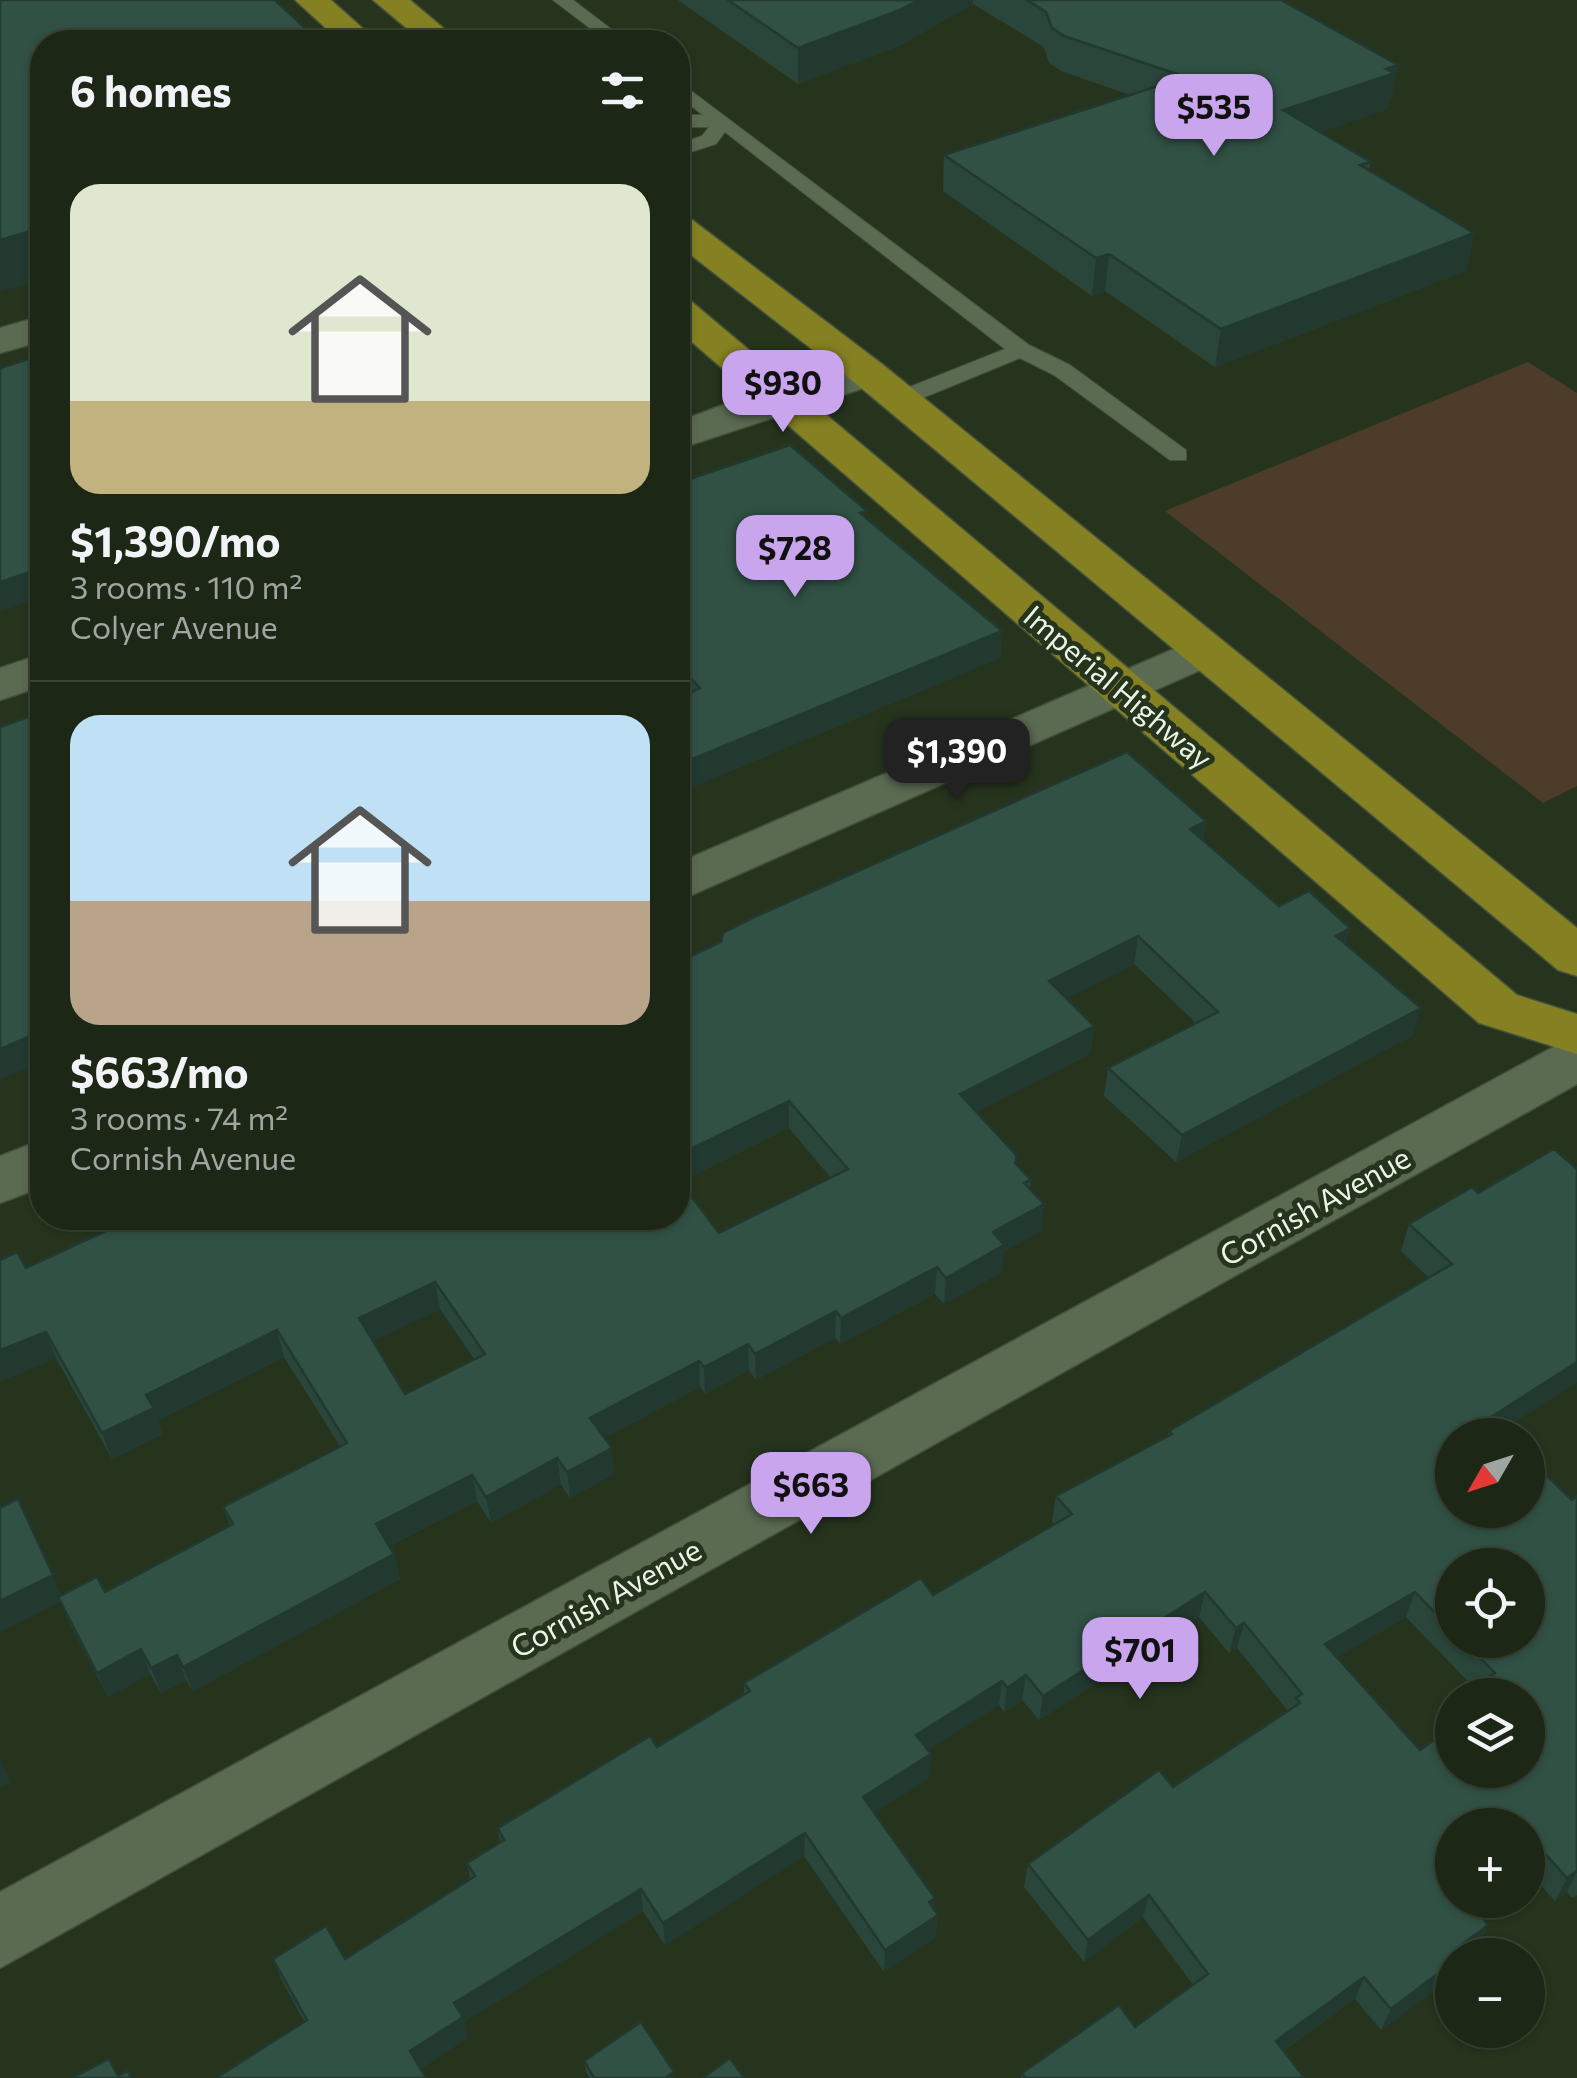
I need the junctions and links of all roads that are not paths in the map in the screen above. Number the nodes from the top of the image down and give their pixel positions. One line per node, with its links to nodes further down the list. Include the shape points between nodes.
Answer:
1 (311, 0): 4 (main road)
2 (388, 0): 5 (main road)
3 (562, 0): 6 (lane)
4 (347, 30)
5 (427, 30)
6 (602, 30)
7 (690, 96): 9 (lane)
8 (690, 120): 9 (lane)
9 (724, 121): 10 (lane, via 709,140); 15 (lane)
10 (690, 146)
11 (690, 236): 16 (main road)
12 (690, 320): 17 (main road, Imperial Highway)
13 (30, 332): 14 (street)
14 (0, 341)
15 (1021, 350): 16 (lane); 19 (lane, via 1062,370)
16 (884, 386): 17 (street); 20 (main road)
17 (780, 398): 18 (street); 23 (main road, Imperial Highway)
18 (690, 432)
19 (1178, 455)
20 (1204, 650): 23 (street); 25 (main road)
21 (30, 673): 22 (street)
22 (0, 684)
23 (1122, 688): 24 (street); 26 (main road, Imperial Highway, via 1498,1010)
24 (690, 878)
25 (1577, 957)
26 (1577, 1034)
27 (1577, 1060): 30 (street, Cornish Avenue)
28 (30, 1167): 29 (street)
29 (0, 1181)
30 (0, 1932)

